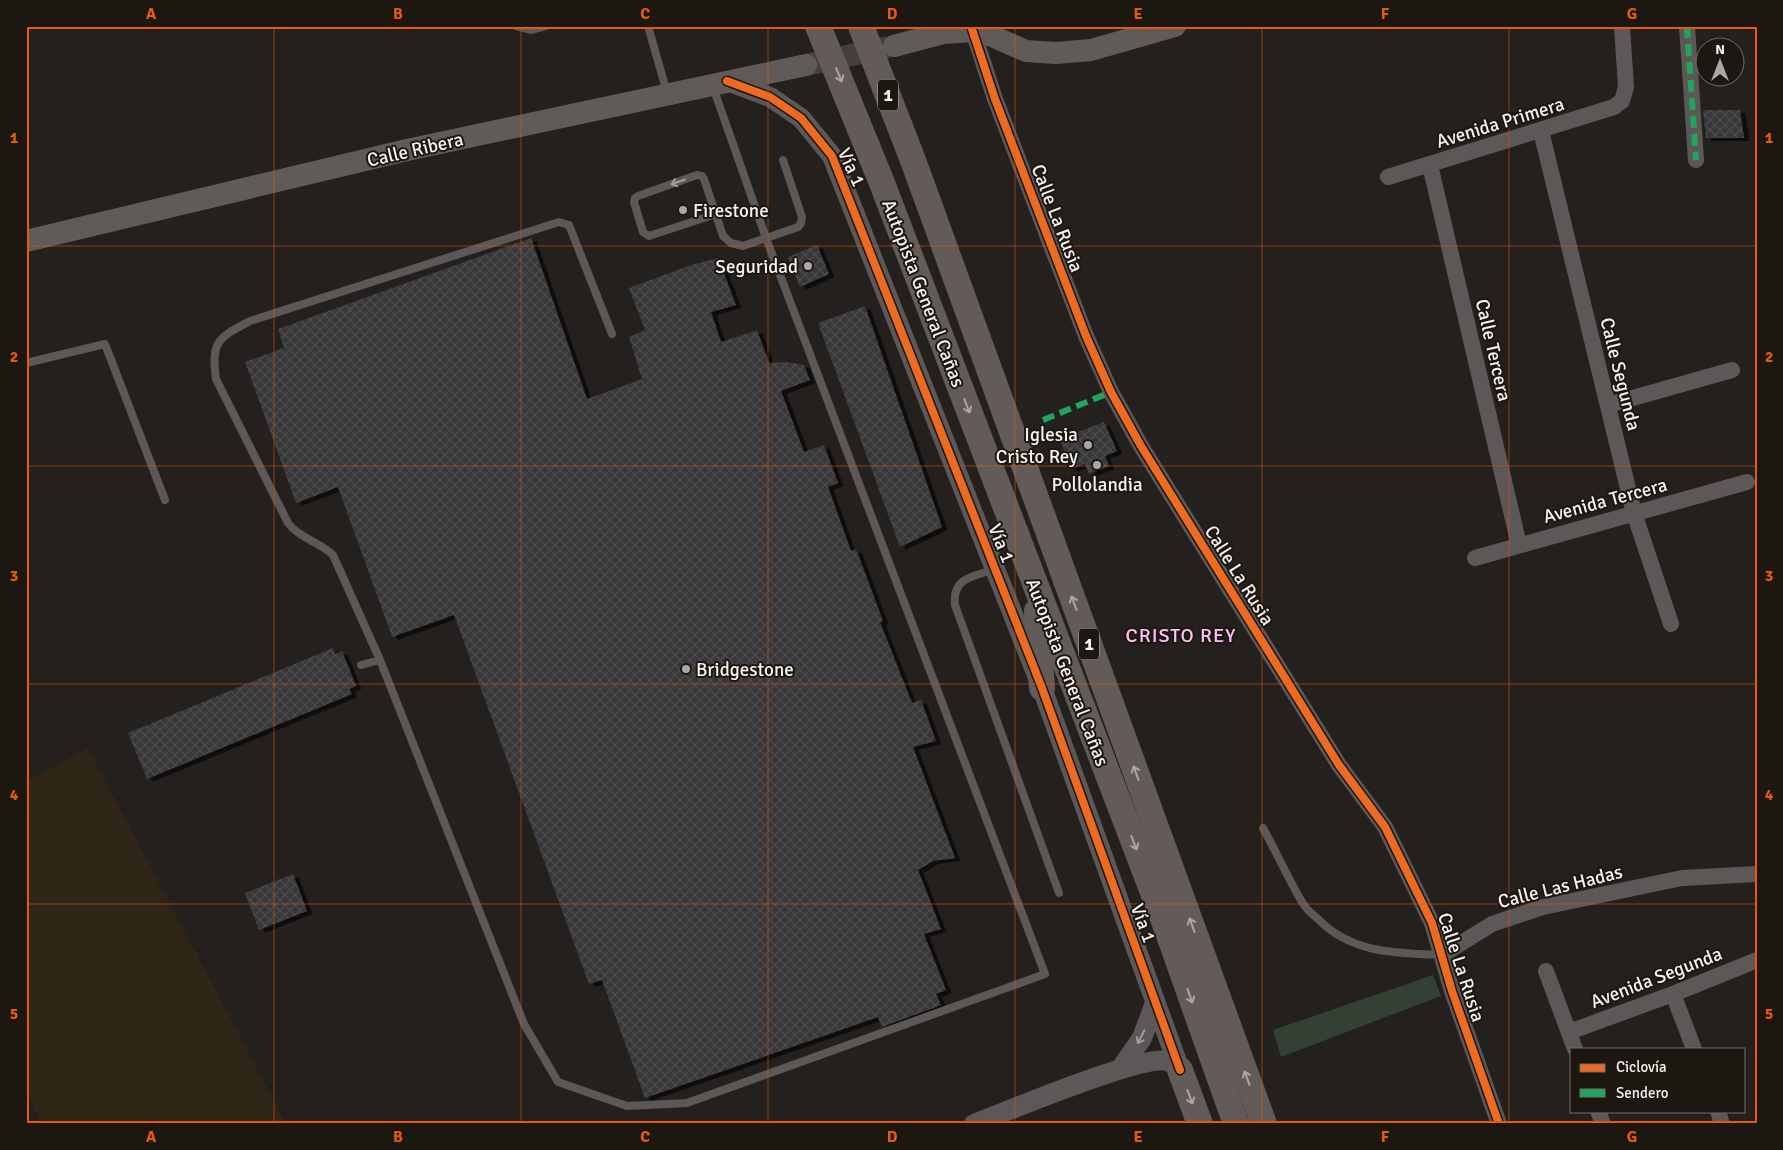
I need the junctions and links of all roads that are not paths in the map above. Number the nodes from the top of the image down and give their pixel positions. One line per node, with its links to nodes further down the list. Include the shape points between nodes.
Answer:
1 (516, 26): 2 (lane, via 532,30)
2 (546, 26)
3 (648, 26): 13 (lane)
4 (818, 26): 32 (highway, Autopista General Cañas / 1, one-way to 32, via 882,183)
5 (861, 26): 55 (highway, Autopista General Cañas / 1, one-way to 5, via 914,163)
6 (1175, 26): 9 (main road, via 1091,50 1056,54 1026,51)
7 (1622, 26): 14 (street, Avenida Primera, via 1626,87 1622,101 1606,111)
8 (1687, 26): 16 (street)
9 (972, 29): 10 (main road); 40 (street, Calle La Rusia, via 1086,336 1111,392 1333,757 1385,827 1432,923)
10 (894, 46)
11 (806, 65): 12 (main road, Calle Ribera)
12 (720, 83): 13 (main road, Calle Ribera); 20 (lane); 31 (street, Vía 1, via 770,97 801,118 832,156)
13 (668, 95): 21 (main road, Calle Ribera, via 407,150)
14 (1541, 131): 17 (street, Avenida Primera); 25 (street, Calle Segunda)
15 (783, 160): 20 (lane, via 802,217 801,223)
16 (1696, 160)
17 (1430, 164): 18 (street, Avenida Primera); 29 (street, Calle Tercera)
18 (1388, 178)
19 (716, 214): 19 (lane, one-way to 19, via 702,176 697,175 638,196 634,202 644,232 649,236); 20 (lane, via 723,236 731,243 743,246)
20 (766, 238): 34 (lane, via 1045,974 688,1103 627,1106 558,1082 524,1024)
21 (26, 241)
22 (612, 334): 34 (lane, via 569,224 559,222 250,321 227,333 216,345 216,379 288,523 292,529 333,555)
23 (26, 363): 27 (lane, via 105,344)
24 (1732, 370): 25 (street)
25 (1608, 405): 28 (street, Calle Segunda)
26 (1747, 482): 28 (street, Avenida Tercera)
27 (165, 500)
28 (1634, 513): 29 (street, Avenida Tercera); 33 (street, Calle Segunda)
29 (1519, 545): 30 (street, Avenida Tercera)
30 (1474, 558)
31 (995, 569): 36 (street, Vía 1); 39 (lane, via 962,581 956,588 955,606)
32 (1035, 585): 36 (highway); 54 (highway, Autopista General Cañas / 1, one-way to 54, via 1164,921)
33 (1671, 624)
34 (380, 660): 35 (lane)
35 (360, 665)
36 (1042, 688): 44 (street, Vía 1)
37 (1263, 828): 40 (lane, via 1305,907 1338,937 1351,944 1386,952)
38 (1757, 874): 40 (street, Calle Las Hadas, via 1682,878 1543,907 1492,924)
39 (1059, 893)
40 (1442, 955): 56 (street, Calle La Rusia)
41 (1757, 960): 43 (street, Avenida Segunda)
42 (1546, 972): 45 (street)
43 (1673, 994): 45 (street, Avenida Segunda); 47 (street)
44 (1155, 1003): 48 (street, one-way to 48, via 1142,1038); 49 (street, Vía 1)
45 (1569, 1032): 46 (street)
46 (1575, 1048)
47 (1694, 1048)
48 (1121, 1068): 49 (street, via 1168,1061); 52 (street)
49 (1180, 1070): 53 (highway, one-way to 53)
50 (1598, 1112): 57 (street)
51 (1718, 1112): 58 (street)
52 (974, 1124)
53 (1200, 1124)
54 (1236, 1124)
55 (1264, 1124)
56 (1499, 1124)
57 (1603, 1124)
58 (1722, 1124)

